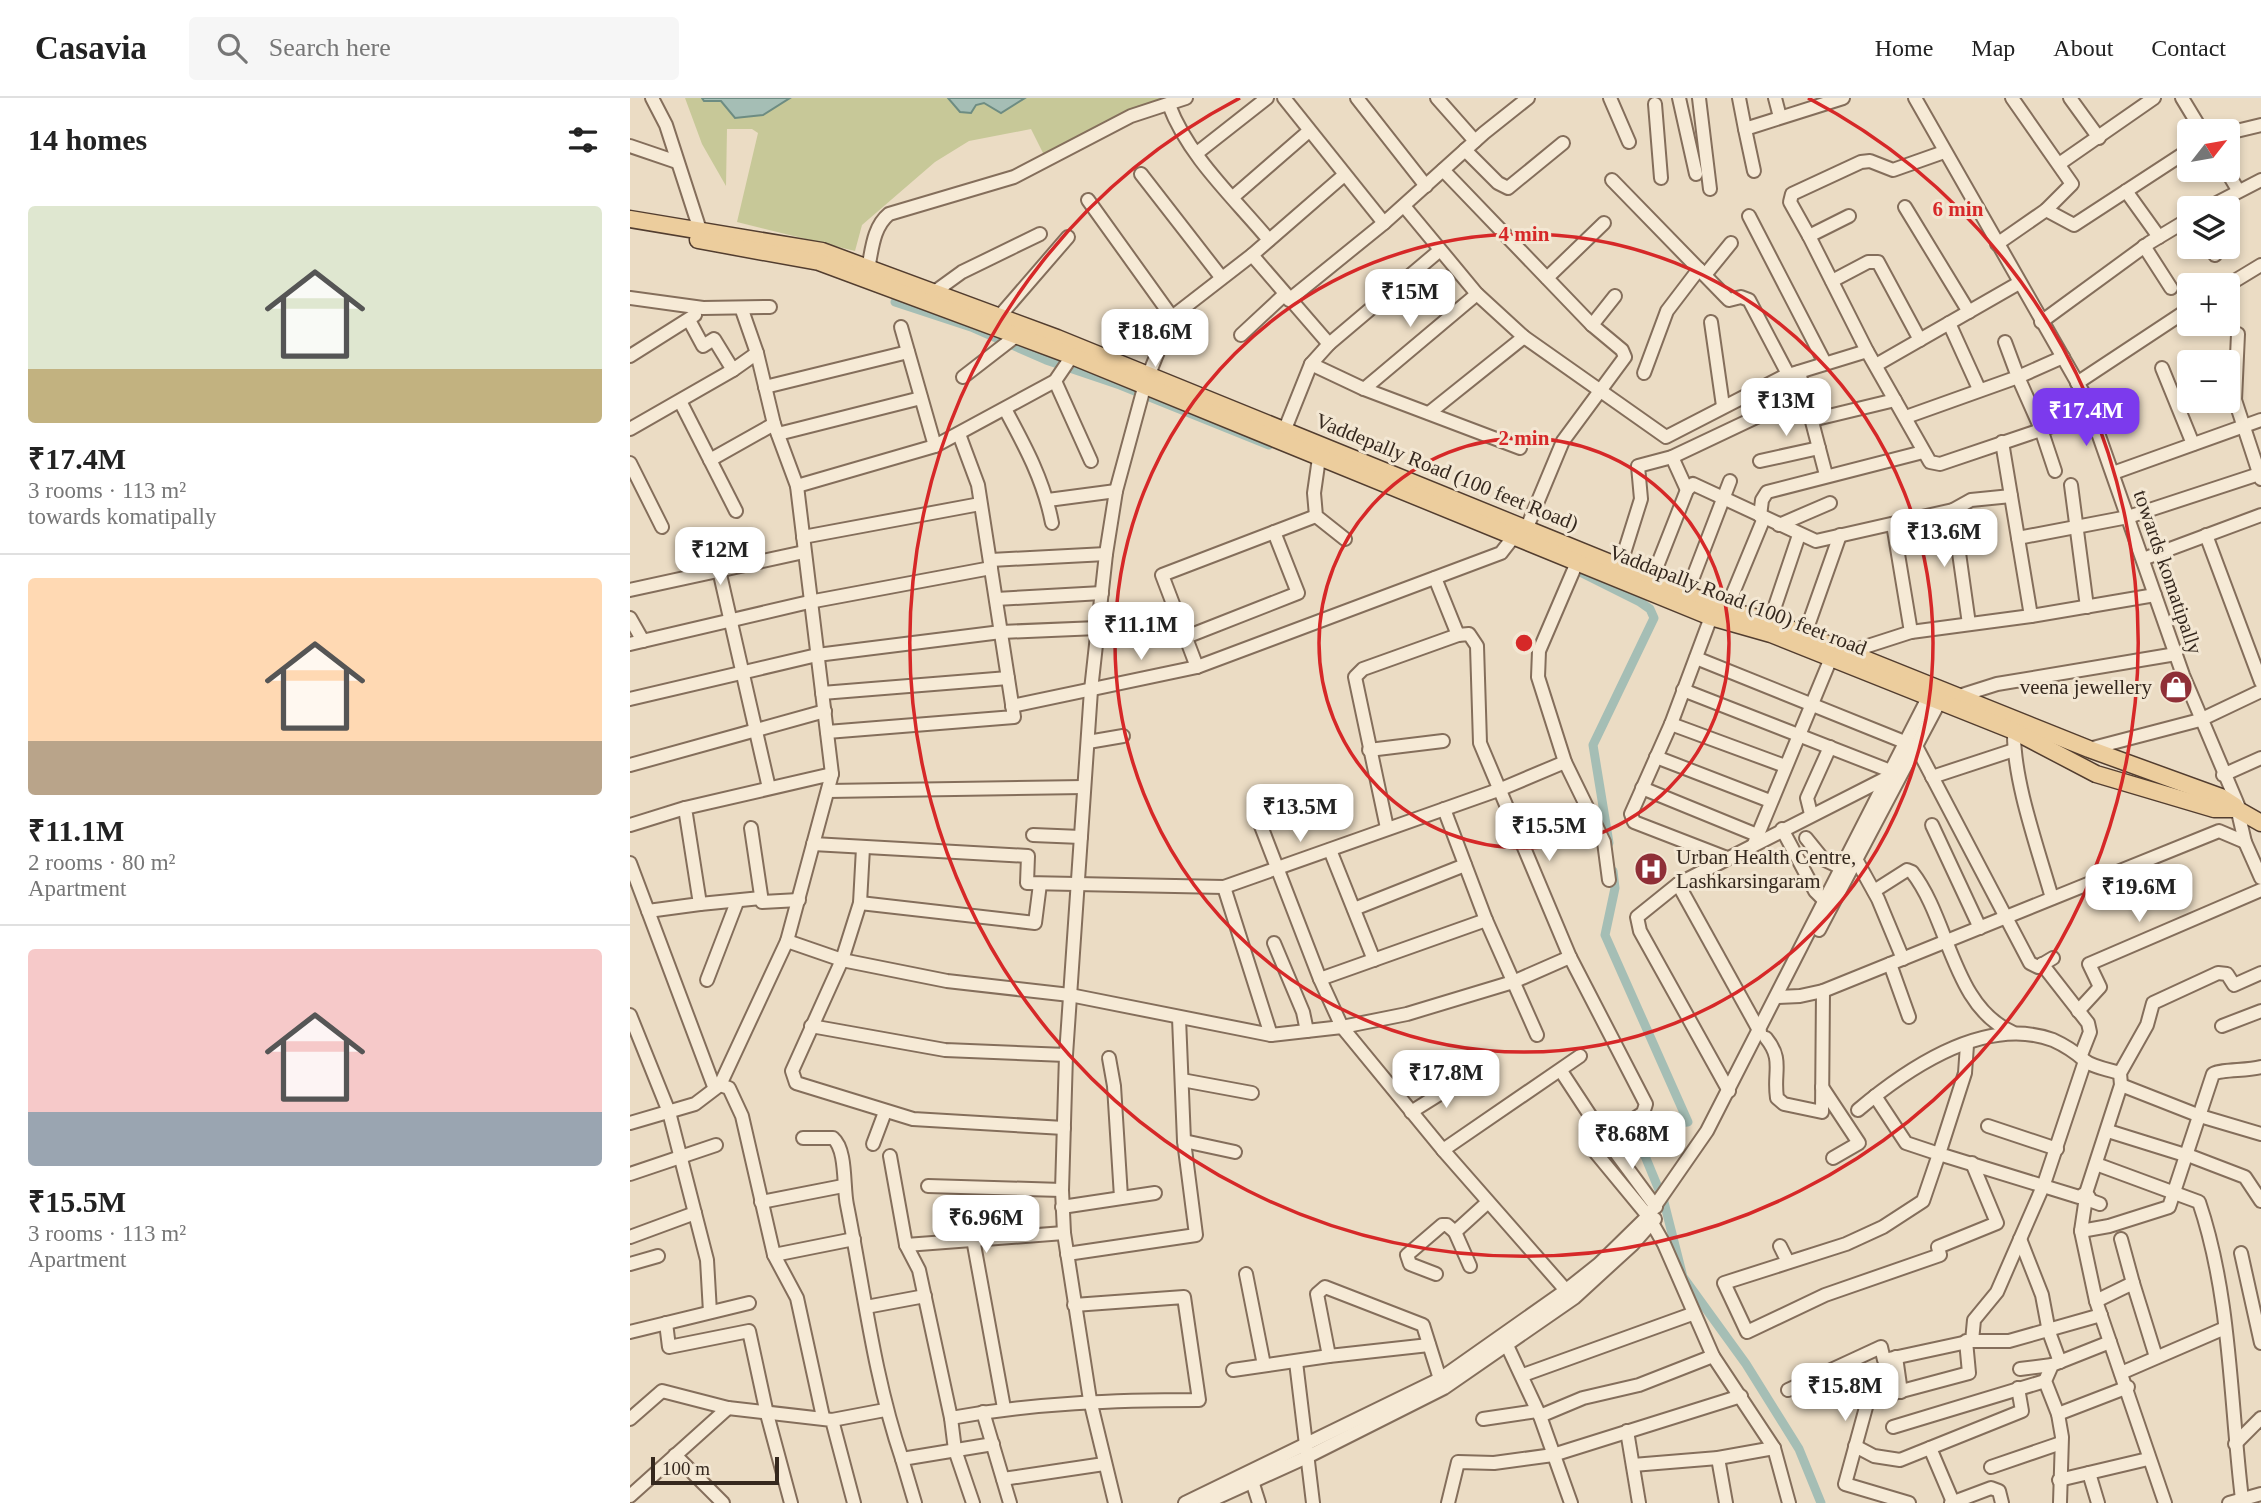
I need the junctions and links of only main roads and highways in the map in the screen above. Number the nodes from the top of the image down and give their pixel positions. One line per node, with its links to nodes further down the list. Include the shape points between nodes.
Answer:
1 (630, 219): 3 (main road, Vaddepally Road (100 feet Road), via 809,248 998,318)
2 (630, 229): 3 (main road, Vaddapally Road (100) feet road, via 819,262 1064,368)
3 (1145, 387): 4 (main road, Vaddapally Road (100) feet road, via 1318,464); 4 (main road, Vaddepally Road (100 feet Road), via 1284,429)
4 (1517, 537): 5 (main road, Vaddepally Road (100 feet Road), via 1620,566); 5 (main road, Vaddapally Road (100) feet road, via 1575,566)
5 (1654, 584): 6 (main road, Vaddapally Road (100) feet road)
6 (1719, 613): 7 (main road, Vaddapally Road (100) feet road); 7 (main road, via 1770,621)
7 (1940, 695): 8 (main road, via 2221,797); 8 (main road, Vaddapally Road (100) feet road, via 2096,774 2214,809)
8 (2238, 809): 9 (main road); 10 (main road)
9 (2261, 814)
10 (2261, 823)

